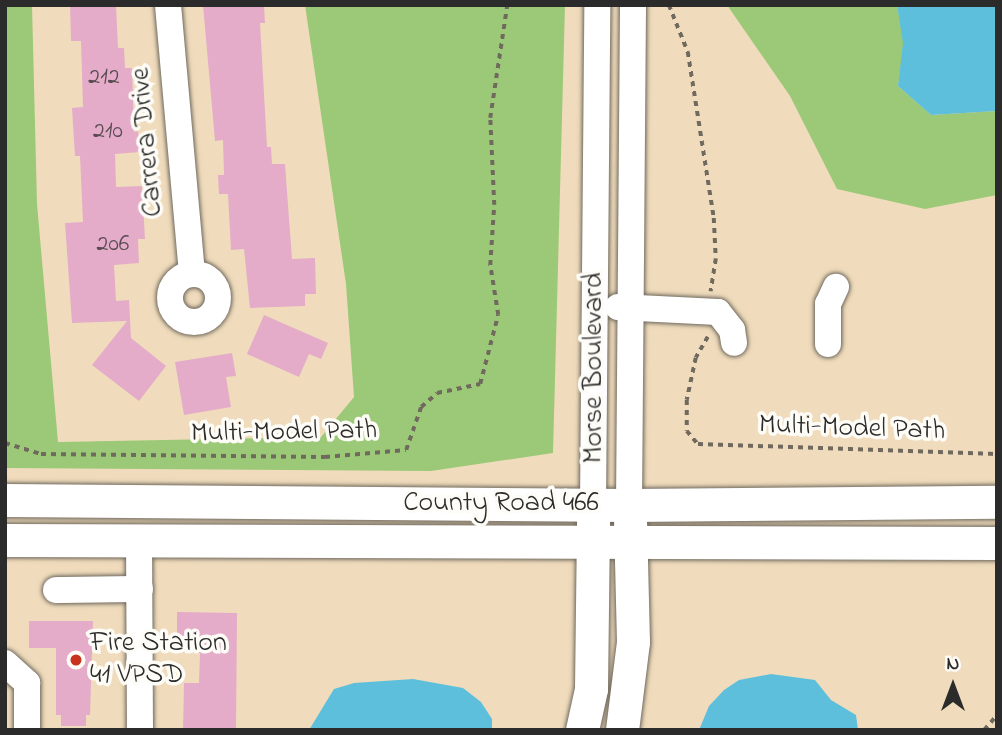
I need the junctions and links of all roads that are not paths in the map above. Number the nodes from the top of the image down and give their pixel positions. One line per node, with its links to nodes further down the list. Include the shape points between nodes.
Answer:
1 (168, 5): 6 (street, Carrera Drive)
2 (597, 5): 5 (street, Morse Boulevard)
3 (633, 5): 4 (street, Morse Boulevard)
4 (635, 127): 5 (street); 9 (street, Morse Boulevard)
5 (596, 128): 8 (street, Morse Boulevard)
6 (192, 274)
7 (836, 287): 11 (street, via 828,304)
8 (595, 306): 9 (street); 14 (street, Morse Boulevard)
9 (633, 307): 10 (street, via 708,309 727,320); 15 (street, Morse Boulevard)
10 (734, 343)
11 (828, 344)
12 (5, 500): 14 (main road, County Road 466)
13 (997, 502): 15 (main road, County Road 466)
14 (593, 504): 15 (main road, County Road 466); 18 (main road, Morse Boulevard)
15 (629, 505): 20 (main road, Morse Boulevard)
16 (5, 540): 17 (main road, County Road 466)
17 (139, 540): 18 (main road, County Road 466); 21 (street)
18 (593, 543): 20 (main road, County Road 466); 26 (main road, Morse Boulevard, via 591,689)
19 (997, 543): 20 (main road, County Road 466)
20 (631, 544): 27 (main road, Morse Boulevard, via 633,642)
21 (140, 589): 22 (street); 25 (street)
22 (56, 590)
23 (5, 663): 24 (street, via 27,683)
24 (27, 730)
25 (140, 730)
26 (582, 730)
27 (622, 730)

